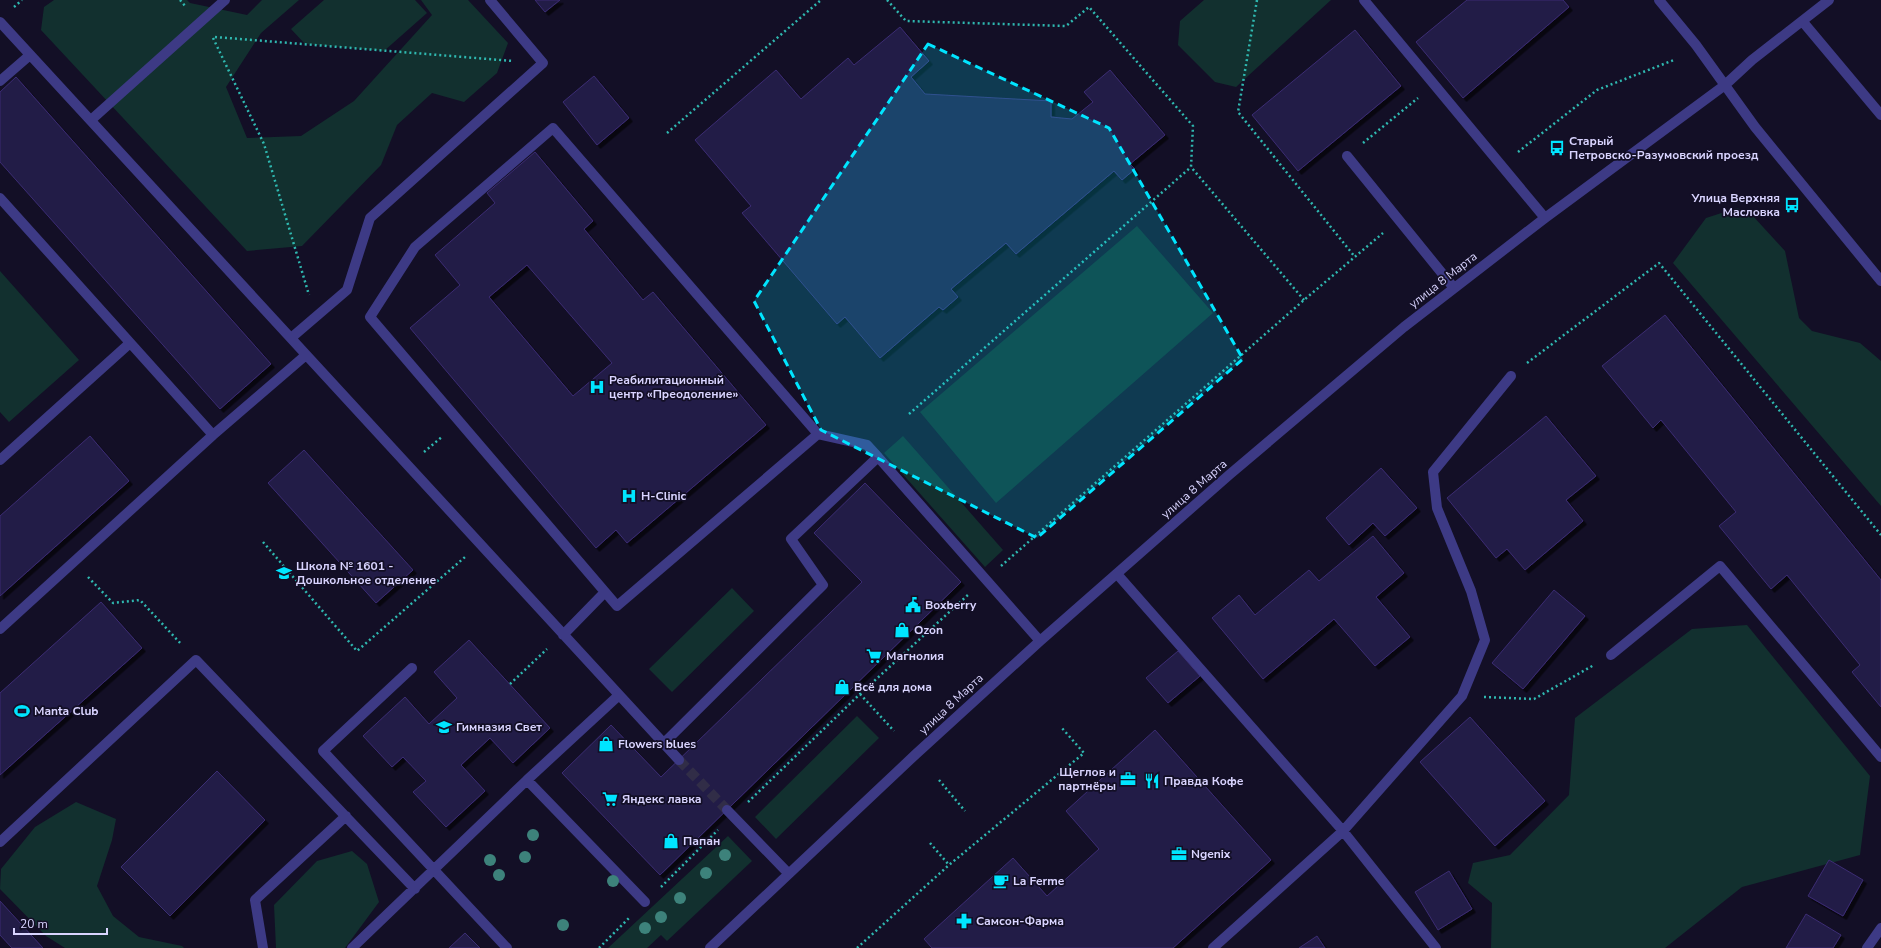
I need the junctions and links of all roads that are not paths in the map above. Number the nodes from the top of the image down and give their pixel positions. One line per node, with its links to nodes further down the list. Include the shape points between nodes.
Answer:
1 (225, 0): 12 (street)
2 (490, 0): 18 (street, via 543,64 370,218 347,290)
3 (1364, 0): 15 (street)
4 (1660, 0): 10 (street)
5 (1829, 0): 7 (street)
6 (0, 22): 8 (street)
7 (1803, 22): 10 (street); 11 (street)
8 (30, 55): 9 (street); 12 (street)
9 (0, 81)
10 (1725, 84): 15 (street, улица 8 Марта); 16 (street, via 1755,126)
11 (1881, 115)
12 (91, 120): 18 (street)
13 (1347, 156): 17 (street)
14 (0, 198): 19 (street)
15 (1545, 218): 17 (street, улица 8 Марта)
16 (1881, 281)
17 (1454, 288): 26 (street, улица 8 Марта, via 1229,475)
18 (291, 338): 20 (street)
19 (130, 343): 23 (street); 25 (street)
20 (306, 355): 23 (street); 29 (street)
21 (1511, 376): 40 (street, via 1433,472 1437,508 1471,591 1485,640 1462,696)
22 (818, 434): 24 (street, via 867,445); 27 (street, via 617,606); 27 (street, via 553,128 415,247 370,317)
23 (213, 435): 28 (street)
24 (878, 457): 30 (street); 34 (street, via 791,539 823,585)
25 (0, 460)
26 (1117, 574): 30 (street, улица 8 Марта); 40 (street)
27 (605, 592): 29 (street)
28 (0, 629)
29 (563, 635): 33 (street)
30 (1040, 641): 43 (street, улица 8 Марта)
31 (1611, 655): 35 (street, via 1720,566)
32 (412, 668): 42 (street, via 323,751)
33 (618, 696): 34 (street); 37 (street)
34 (663, 744): 36 (street)
35 (1881, 758)
36 (679, 760)
37 (527, 780): 42 (street); 45 (street)
38 (730, 813): 43 (street)
39 (346, 816): 41 (street, via 196,660); 44 (street); 47 (street, via 255,900)
40 (1343, 830): 51 (street); 52 (street)
41 (0, 842)
42 (434, 870): 44 (street); 49 (street)
43 (788, 873): 50 (street, улица 8 Марта)
44 (415, 889): 48 (street)
45 (645, 902)
46 (1881, 928): 53 (street)
47 (263, 948)
48 (352, 948)
49 (507, 948)
50 (710, 948)
51 (1213, 948)
52 (1436, 948)
53 (1867, 948)

